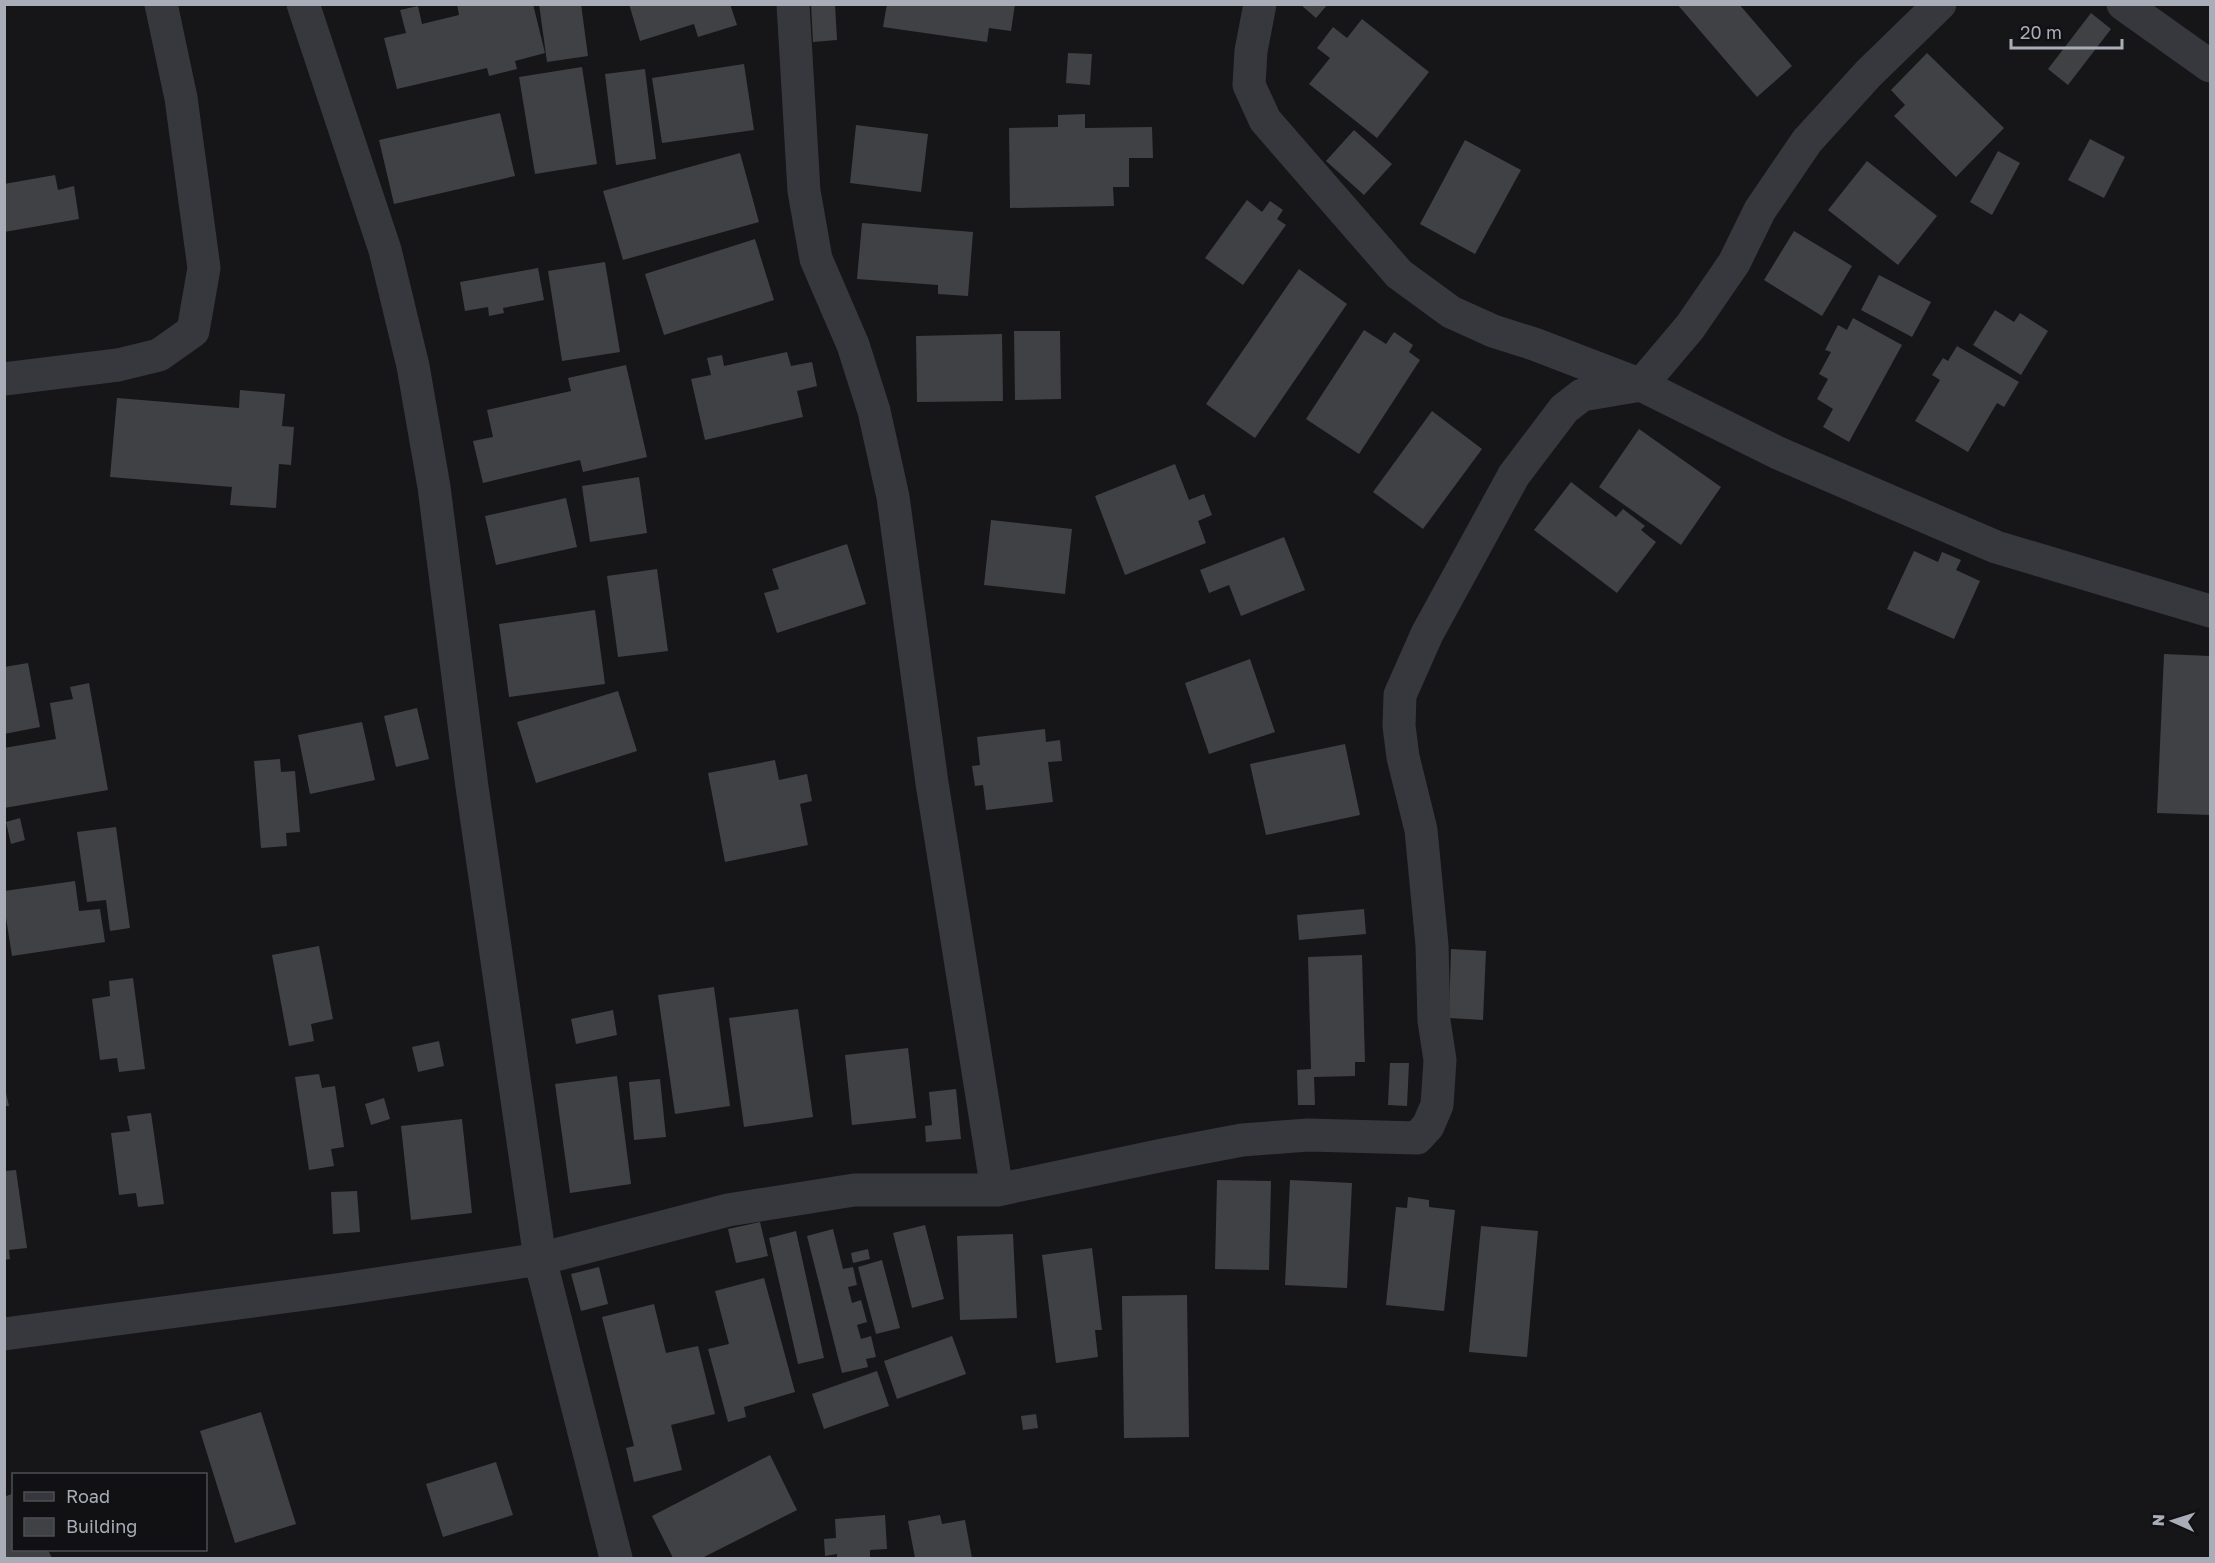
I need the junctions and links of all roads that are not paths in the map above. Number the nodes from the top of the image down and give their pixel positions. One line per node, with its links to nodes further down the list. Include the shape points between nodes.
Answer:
1 (161, 4): 8 (street, via 181,98 204,268 193,332 159,355 128,363)
2 (303, 4): 12 (street, via 385,250 413,366 434,487 472,787)
3 (793, 4): 11 (street, via 804,192 816,259 853,345 874,411 892,497 932,783)
4 (1260, 4): 9 (street, via 1249,85 1265,120 1399,274 1451,312)
5 (1940, 4): 9 (street, via 1807,141 1760,210 1734,264 1690,327)
6 (2123, 4): 7 (street)
7 (2211, 66)
8 (4, 379)
9 (1641, 385): 10 (street, via 1778,453 1996,547); 11 (street, via 1582,395 1564,410 1514,475 1427,634 1400,695 1403,757 1421,830 1440,1060 1437,1105 1428,1126 1416,1138 1308,1135 1242,1140)
10 (2211, 611)
11 (997, 1190): 12 (street, via 854,1190 728,1210)
12 (540, 1259): 13 (street); 14 (street)
13 (4, 1334)
14 (616, 1558)

